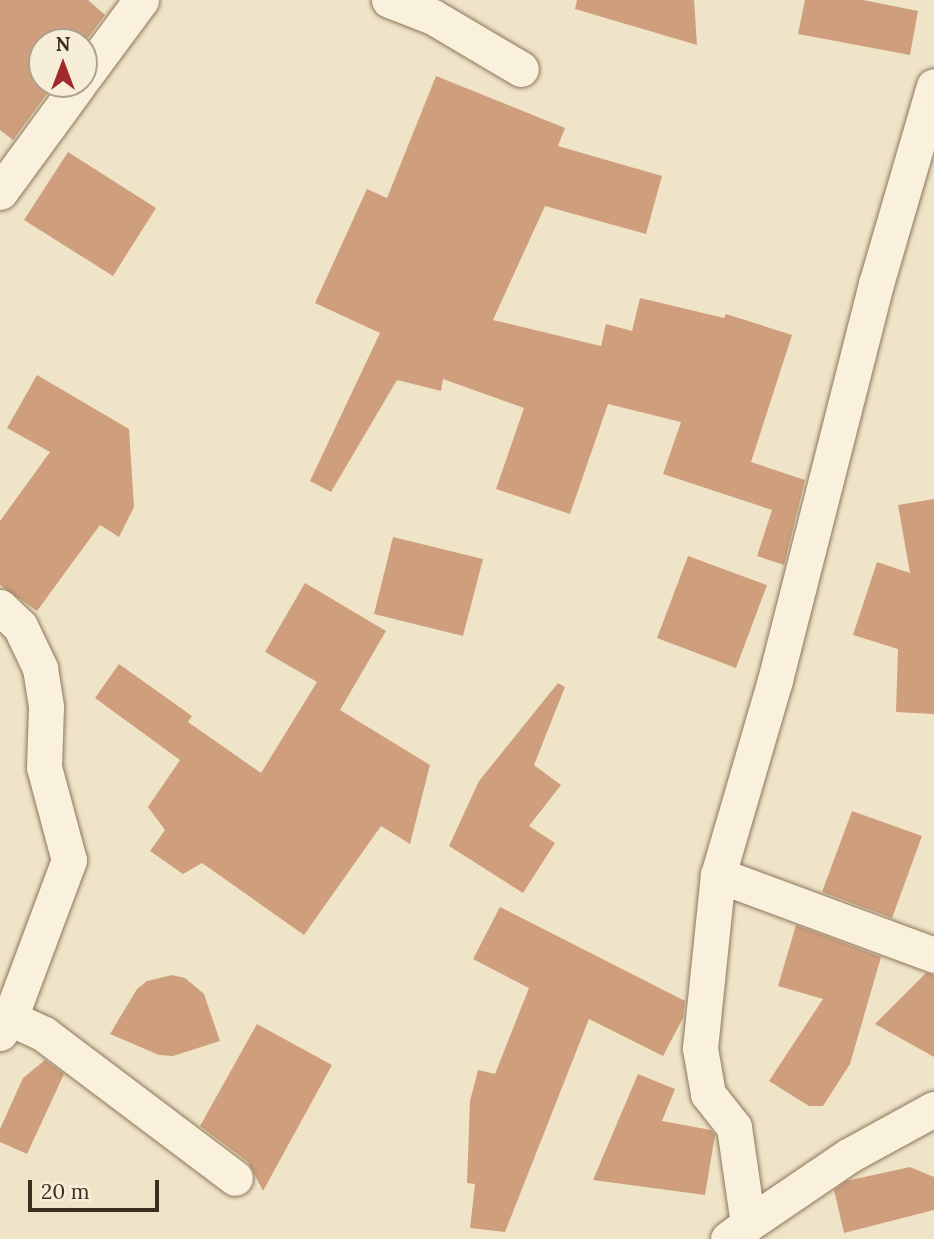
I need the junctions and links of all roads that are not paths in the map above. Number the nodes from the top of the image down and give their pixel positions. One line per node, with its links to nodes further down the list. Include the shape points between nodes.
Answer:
1 (141, 0): 3 (street)
2 (389, 0): 4 (street, via 433,17)
3 (98, 59)
4 (521, 69)
5 (934, 86): 9 (street)
6 (69, 98): 7 (street)
7 (0, 192)
8 (0, 607): 11 (street, via 20,626 40,668 46,707 44,767 69,860)
9 (718, 875): 10 (street); 14 (street, via 700,1048 708,1094 734,1127)
10 (934, 955)
11 (5, 1026): 13 (street, via 44,1034)
12 (934, 1109): 14 (street, via 848,1156)
13 (235, 1178)
14 (738, 1231)

